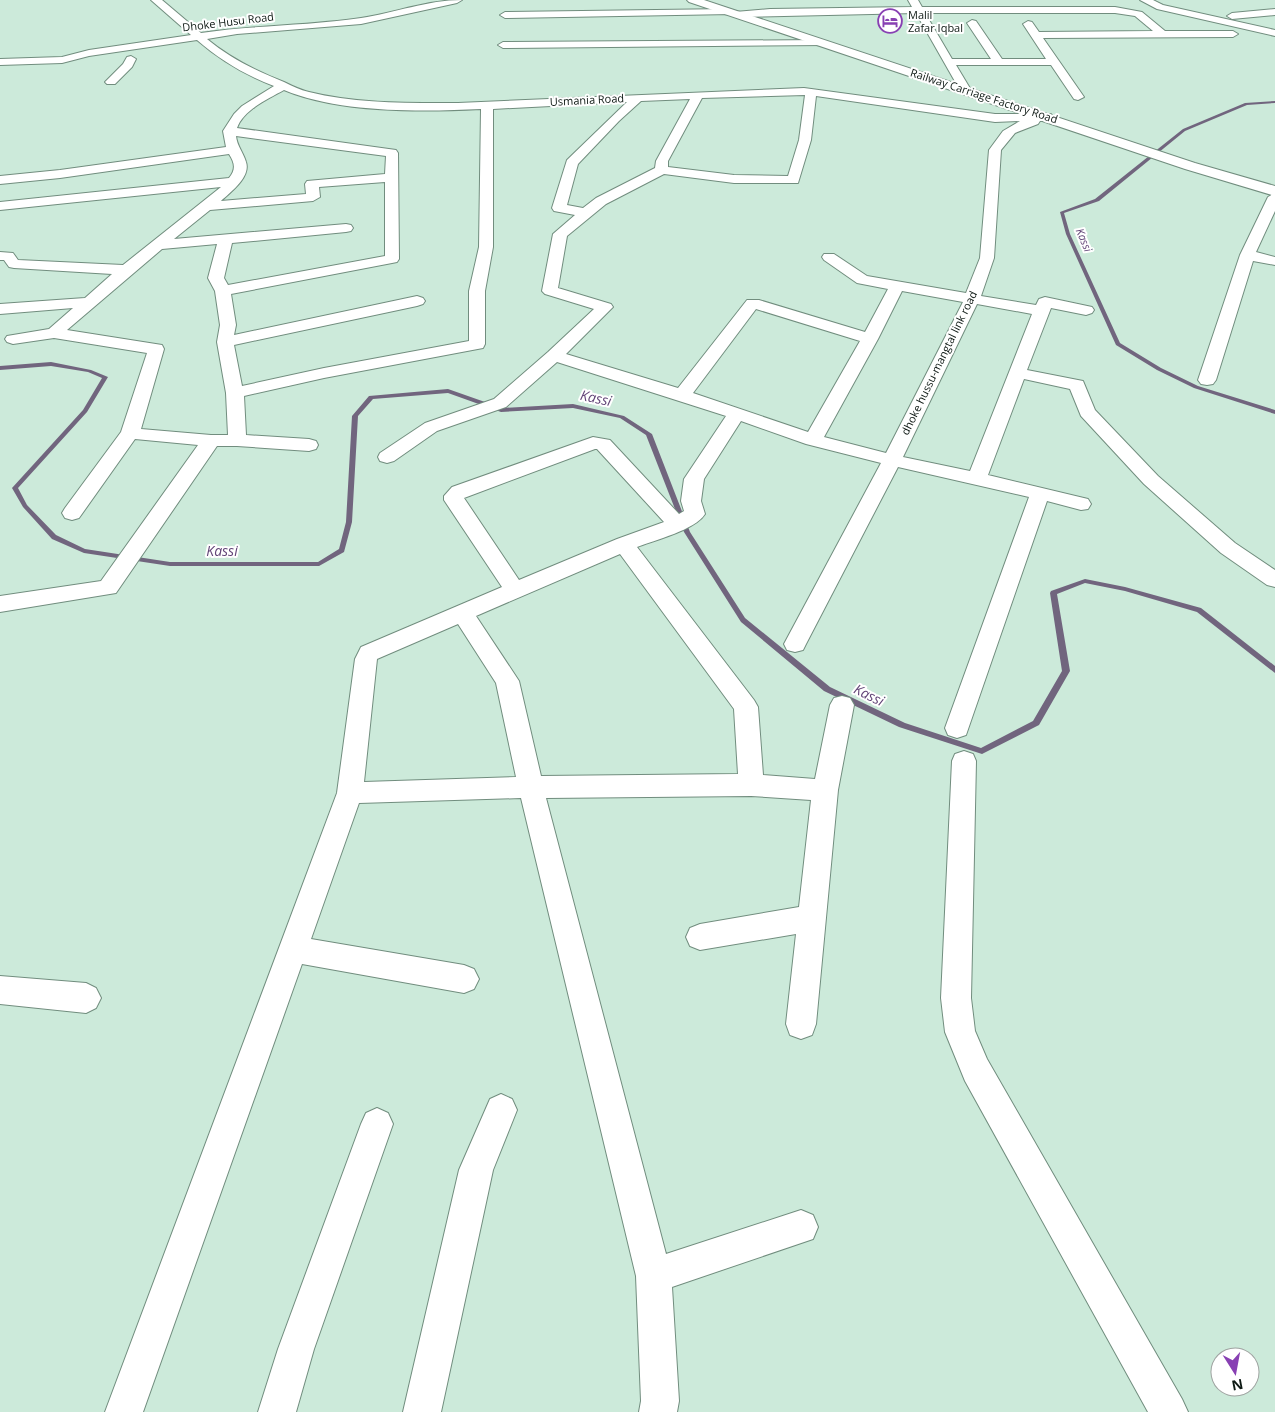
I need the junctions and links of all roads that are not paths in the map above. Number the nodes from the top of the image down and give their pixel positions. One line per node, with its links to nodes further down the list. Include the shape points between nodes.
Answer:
1 (156, 0): 27 (street, Usmania Road)
2 (457, 0): 27 (street, Dhoke Husu Road, via 360,21)
3 (693, 0): 15 (main road, Railway Carriage Factory Road)
4 (864, 0): 10 (street)
5 (913, 0): 11 (street)
6 (961, 0): 12 (street)
7 (1067, 0): 13 (street)
8 (1145, 0): 18 (street)
9 (1018, 7): 12 (street); 13 (street); 22 (street)
10 (869, 10): 11 (street); 15 (street); 20 (street)
11 (919, 10): 12 (street); 36 (street)
12 (969, 10): 37 (street)
13 (1075, 10): 19 (street, via 1124,10); 24 (street)
14 (1275, 12): 18 (street)
15 (733, 13): 16 (street); 28 (main road, Railway Carriage Factory Road)
16 (505, 15)
17 (1183, 17): 19 (street)
18 (1208, 19): 23 (street)
19 (1146, 20): 21 (street); 25 (street)
20 (875, 23)
21 (1124, 23)
22 (1030, 26): 24 (street); 38 (street)
23 (1275, 33)
24 (1101, 34): 25 (street)
25 (1162, 34): 26 (street)
26 (1233, 34)
27 (202, 37): 30 (street, Usmania Road); 34 (street, Dhoke Husu Road, via 88,53)
28 (823, 43): 29 (street); 41 (main road, Railway Carriage Factory Road)
29 (503, 45)
30 (218, 53): 31 (street); 40 (street, Usmania Road)
31 (198, 54)
32 (144, 58): 33 (street)
33 (131, 59): 34 (street); 39 (street)
34 (62, 60): 35 (street, Dhoke Husu Road)
35 (0, 62)
36 (949, 62): 37 (street); 41 (street)
37 (999, 62): 38 (street)
38 (1054, 62): 44 (street)
39 (110, 82)
40 (282, 86): 46 (street, Usmania Road, via 305,95 350,102 406,107); 48 (street, via 252,104 234,121)
41 (965, 90): 47 (main road, Railway Carriage Factory Road)
42 (811, 92): 43 (street, Usmania Road); 47 (street, Usmania Road, via 995,118); 50 (street, via 805,140 793,180 734,179)
43 (698, 95): 45 (street, Usmania Road); 50 (street, via 662,160)
44 (1078, 97)
45 (638, 98): 46 (street, Usmania Road); 58 (street, via 572,164 559,208)
46 (486, 106): 82 (street, via 486,247 477,291 477,344)
47 (1047, 117): 54 (main road, Railway Carriage Factory Road); 69 (street, dhoke hussu-mangtal link road, via 1016,125 995,150 988,258)
48 (229, 131): 49 (street); 51 (street, via 392,153)
49 (233, 150): 52 (street); 53 (street, via 240,162 240,171)
50 (662, 170): 58 (street, via 601,201)
51 (392, 177): 57 (street, via 312,184 313,197); 68 (street, via 392,259)
52 (0, 180)
53 (232, 182): 56 (street); 57 (street)
54 (1275, 192)
55 (1275, 197): 62 (street)
56 (0, 206)
57 (206, 206): 61 (street)
58 (587, 213): 79 (street, via 560,234 550,291 605,307)
59 (346, 228): 60 (street)
60 (225, 240): 61 (street); 68 (street, via 216,278)
61 (158, 245): 66 (street)
62 (1247, 255): 65 (street); 81 (street)
63 (0, 256): 66 (street, via 8,256 14,264)
64 (829, 257): 67 (street, via 862,280)
65 (1275, 261)
66 (126, 270): 71 (street)
67 (897, 286): 69 (street); 77 (street)
68 (222, 291): 78 (street, via 228,325)
69 (972, 299): 74 (street); 91 (street, dhoke hussu-mangtal link road)
70 (417, 300): 78 (street)
71 (89, 302): 72 (street); 75 (street)
72 (0, 309)
73 (1086, 310): 74 (street, via 1045,302)
74 (1043, 311): 80 (street)
75 (54, 333): 76 (street); 85 (street, via 156,349)
76 (13, 339)
77 (870, 339): 83 (street, via 753,303); 87 (street)
78 (226, 342): 82 (street)
79 (554, 356): 83 (street); 90 (street, via 507,398 431,427)
80 (1018, 373): 92 (street); 98 (street, via 1077,385 1087,412 1151,480 1228,548)
81 (1207, 380)
82 (235, 393): 86 (street)
83 (682, 396): 84 (street)
84 (736, 415): 87 (street); 96 (street, via 694,478 691,501)
85 (130, 433): 88 (street); 95 (street)
86 (237, 440): 88 (street); 89 (street)
87 (813, 440): 91 (street)
88 (211, 441): 100 (street, via 108,588)
89 (309, 445)
90 (387, 457)
91 (892, 460): 92 (street); 102 (street, dhoke hussu-mangtal link road)
92 (977, 479): 93 (street)
93 (1040, 493): 94 (street); 104 (street)
94 (1081, 504)
95 (72, 513)
96 (684, 519): 97 (street); 99 (street, via 599,442 459,491 454,500)
97 (624, 544): 99 (street); 106 (street, via 746,707)
98 (1275, 580)
99 (515, 590): 101 (street)
100 (0, 604)
101 (462, 612): 107 (street, via 507,682); 109 (street, via 368,653)
102 (795, 644)
103 (842, 705): 108 (street)
104 (957, 728)
105 (964, 761): 125 (street, via 956,998 960,1032 976,1070)
106 (751, 785): 107 (street); 108 (street)
107 (531, 787): 109 (street); 120 (street)
108 (825, 790): 110 (street)
109 (350, 793): 112 (street)
110 (812, 918): 111 (street); 116 (street)
111 (700, 937)
112 (292, 949): 113 (street); 121 (street)
113 (464, 979)
114 (0, 990): 115 (street)
115 (86, 998)
116 (801, 1024)
117 (501, 1110): 123 (street, via 476,1170)
118 (377, 1124): 122 (street, via 296,1349)
119 (801, 1227): 120 (street)
120 (654, 1276): 124 (street)
121 (124, 1412)
122 (277, 1412)
123 (422, 1412)
124 (658, 1412)
125 (1169, 1412)

